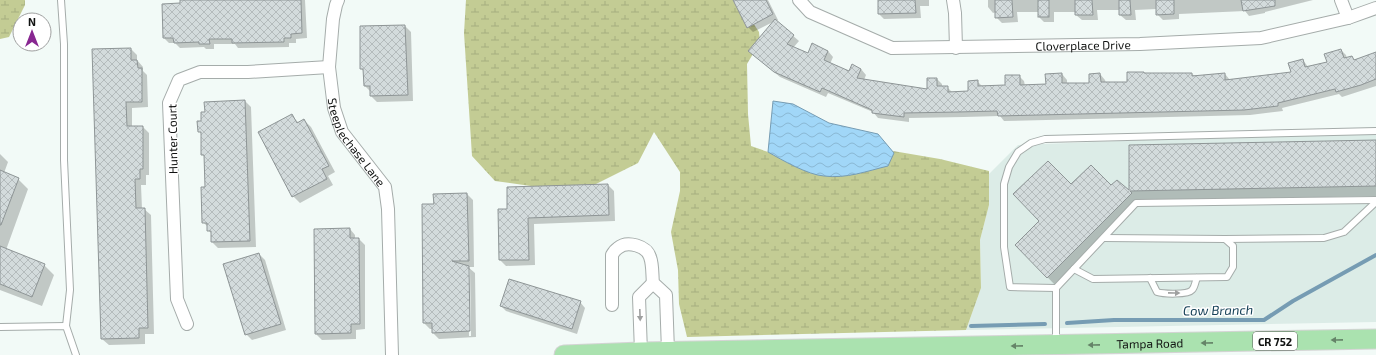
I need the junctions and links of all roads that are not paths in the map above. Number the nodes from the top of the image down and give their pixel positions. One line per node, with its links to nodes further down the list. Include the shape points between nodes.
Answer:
1 (61, 0): 21 (lane, via 70,290)
2 (338, 0): 9 (street, Steeplechase Lane, via 333,19)
3 (800, 0): 8 (street, Cloverplace Drive, via 810,12 892,48)
4 (953, 0): 8 (street)
5 (1342, 0): 7 (street)
6 (1376, 8): 7 (street, Cloverplace Drive)
7 (1348, 18): 8 (street, Cloverplace Drive, via 1261,38 1140,44)
8 (956, 48)
9 (329, 67): 20 (street, Hunter Court, via 200,72 179,80 169,103 177,299); 28 (street, Steeplechase Lane, via 334,108 342,132 385,187 388,209)
10 (1376, 131): 18 (lane, via 1045,139 1031,143 1018,152 1009,167 1004,184 1004,247 1010,287)
11 (1376, 201): 12 (lane, via 1136,203); 13 (lane, via 1344,232 1324,238)
12 (1104, 238): 13 (lane); 14 (lane)
13 (1225, 239): 16 (lane, via 1233,246 1233,267 1227,277)
14 (1074, 269): 15 (lane, via 1093,279); 18 (lane)
15 (1150, 278): 16 (lane); 16 (lane, one-way to 16, via 1160,293 1191,292)
16 (1196, 278)
17 (653, 283): 19 (street, via 651,258 646,250 629,244 619,247 612,255); 25 (street, via 666,295); 26 (street, one-way to 26, via 639,297)
18 (1056, 288): 24 (lane)
19 (612, 305)
20 (187, 324)
21 (66, 326): 22 (lane); 27 (lane)
22 (0, 327)
23 (1376, 339): 24 (main road, Tampa Road / CR 752, one-way to 24)
24 (1056, 350): 25 (main road, Tampa Road / CR 752, one-way to 25)
25 (668, 351): 26 (main road, Tampa Road / CR 752)
26 (641, 352): 29 (main road, Tampa Road / CR 752)
27 (76, 355)
28 (392, 355)
29 (564, 355)

